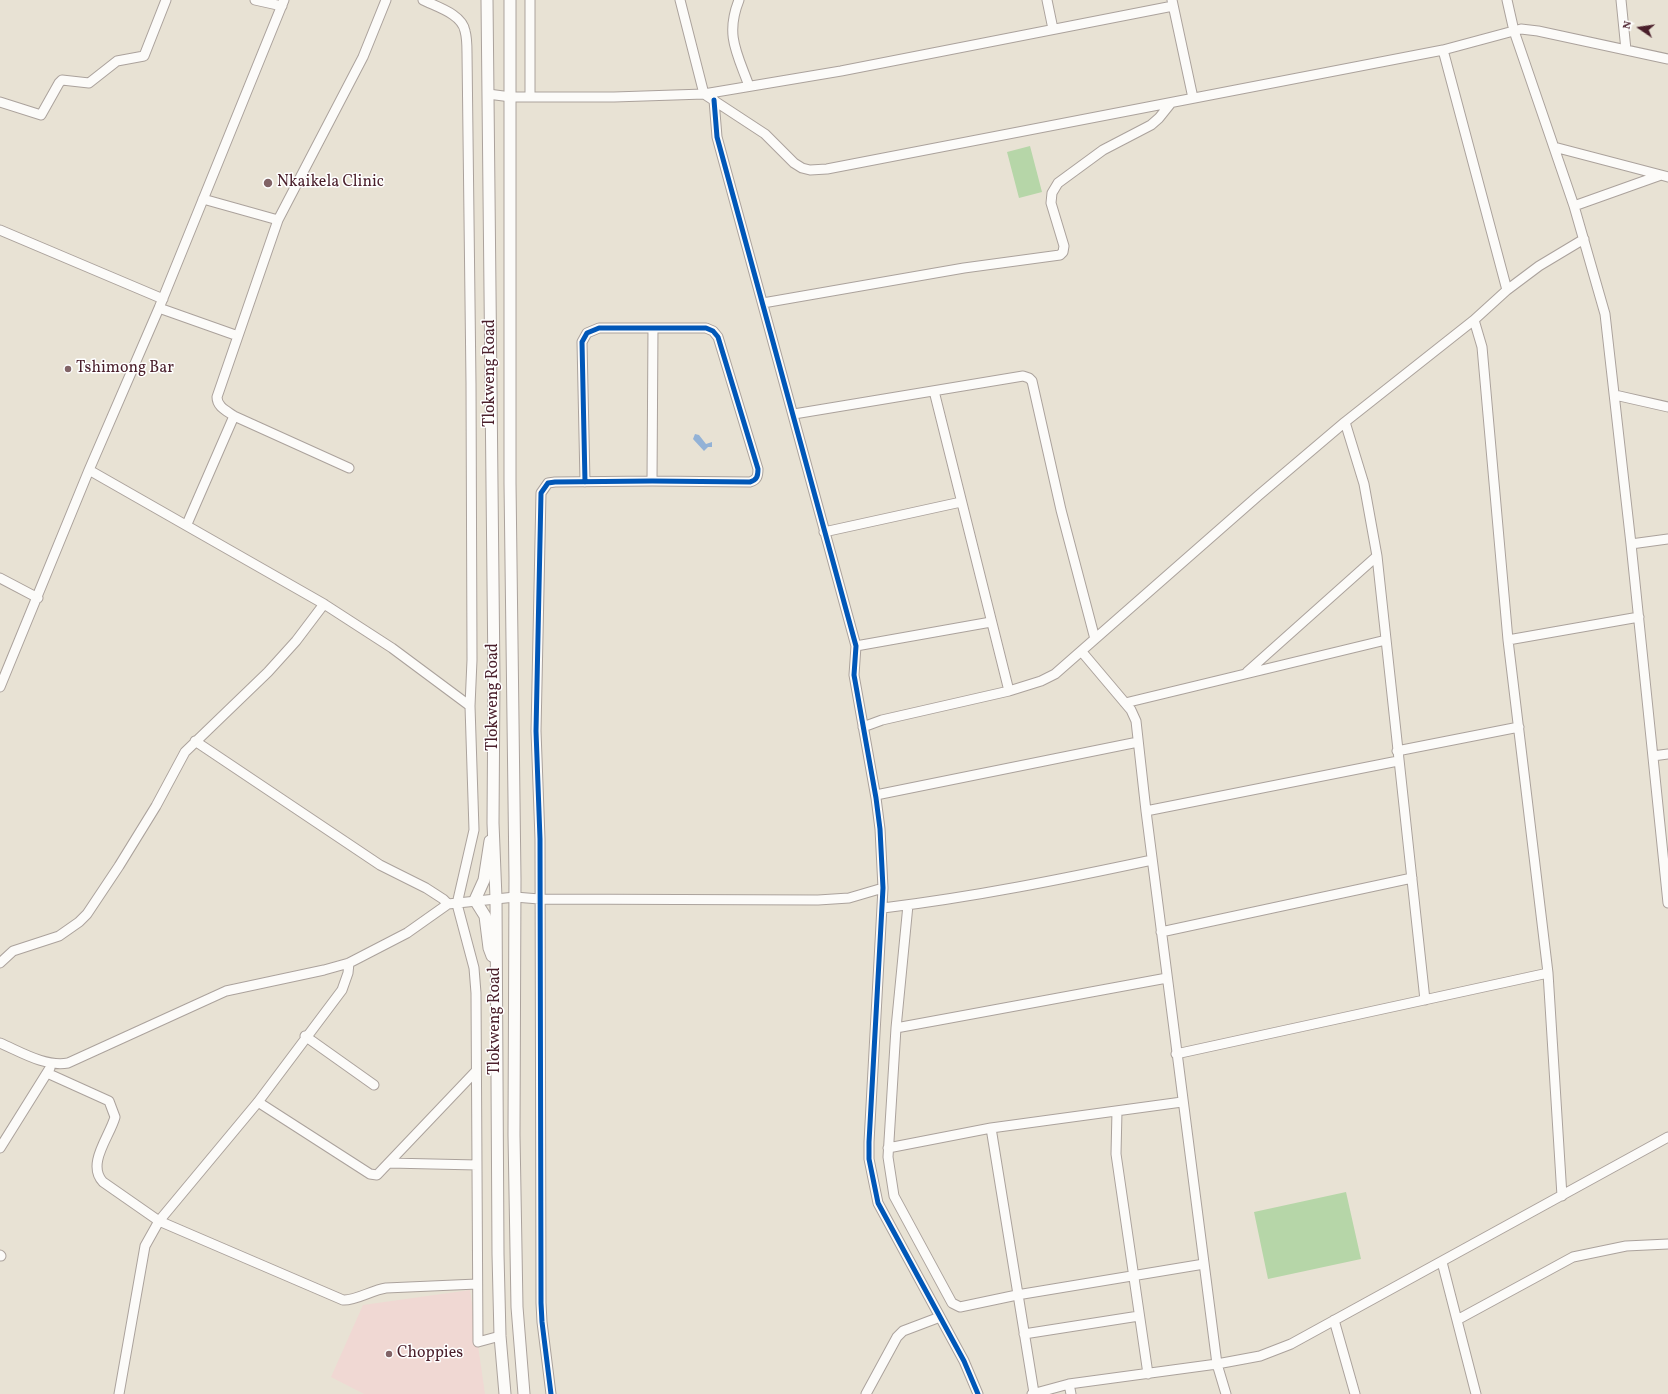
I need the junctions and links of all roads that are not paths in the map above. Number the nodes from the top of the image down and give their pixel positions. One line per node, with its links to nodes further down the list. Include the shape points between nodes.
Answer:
1 (166, 0): 27 (street, via 144,56 117,61 88,82 62,80 41,115)
2 (255, 0): 13 (street)
3 (386, 0): 33 (street, via 363,57)
4 (423, 0): 73 (street, via 450,13 462,24 467,54 472,383)
5 (487, 0): 21 (main road, Tlokweng Road)
6 (510, 0): 24 (main road, Tlokweng Road)
7 (530, 0): 23 (street)
8 (680, 0): 22 (street)
9 (739, 0): 20 (street, via 732,23 732,36)
10 (1047, 0): 15 (street)
11 (1507, 0): 16 (street)
12 (1621, 0): 18 (street)
13 (283, 3): 31 (street)
14 (1172, 3): 15 (street); 25 (street)
15 (1053, 30): 20 (street, via 842,71)
16 (1514, 31): 17 (street); 18 (street, via 1531,30); 29 (street)
17 (1443, 50): 25 (street); 36 (street)
18 (1626, 50): 19 (street)
19 (1668, 59)
20 (749, 86): 22 (street)
21 (488, 94): 24 (street); 84 (main road, Tlokweng Road)
22 (704, 94): 23 (street); 26 (street)
23 (530, 96): 24 (street)
24 (511, 97): 88 (main road, Tlokweng Road, via 510,483)
25 (1193, 98): 28 (street)
26 (714, 100): 28 (street, via 765,134 794,163 810,170 827,169); 38 (street, via 717,137)
27 (0, 102)
28 (1171, 103): 38 (street, via 1151,125 1103,150 1058,183 1052,193 1051,202 1064,246 1060,255 964,268)
29 (1554, 147): 30 (street); 32 (street)
30 (1664, 176): 32 (street)
31 (203, 199): 33 (street); 37 (street)
32 (1574, 206): 35 (street)
33 (278, 220): 42 (street)
34 (0, 230): 37 (street)
35 (1584, 239): 36 (street, via 1539,266); 44 (street, via 1605,314)
36 (1507, 290): 40 (street)
37 (163, 298): 39 (street)
38 (763, 303): 46 (street)
39 (159, 308): 42 (street); 50 (street)
40 (1474, 320): 48 (street); 66 (street, via 1483,355)
41 (653, 328): 51 (street); 51 (street, via 706,328 716,334 758,473 755,480 750,482); 52 (street, via 599,328 584,337 582,342)
42 (238, 336): 47 (street, via 217,397 223,409)
43 (934, 391): 46 (street); 53 (street); 64 (street, via 1023,376 1030,379)
44 (1615, 395): 45 (street); 57 (street)
45 (1668, 407)
46 (794, 414): 55 (street)
47 (234, 416): 49 (street); 54 (street)
48 (1345, 422): 58 (street, via 1364,484); 64 (street)
49 (349, 468)
50 (89, 470): 54 (street); 60 (street)
51 (652, 481): 52 (street)
52 (585, 482): 90 (street, via 548,483 541,493 536,731 540,840)
53 (961, 502): 55 (street); 63 (street)
54 (187, 524): 61 (street)
55 (824, 532): 67 (street)
56 (1668, 539): 57 (street)
57 (1632, 544): 62 (street)
58 (1377, 556): 65 (street); 69 (street)
59 (0, 578): 60 (street)
60 (38, 598): 70 (street)
61 (324, 604): 73 (street, via 392,648); 76 (street, via 268,672)
62 (1639, 617): 66 (street); 80 (street)
63 (991, 622): 67 (street); 71 (street)
64 (1095, 639): 68 (street)
65 (1386, 640): 69 (street); 78 (street)
66 (1508, 640): 75 (street)
67 (856, 646): 74 (street, via 854,675)
68 (1082, 652): 71 (street, via 1042,681); 72 (street)
69 (1246, 672): 72 (street)
70 (0, 687)
71 (1009, 691): 74 (street, via 882,720)
72 (1125, 703): 77 (street, via 1134,715)
73 (470, 706): 93 (street, via 474,830)
74 (863, 727): 82 (street)
75 (1519, 727): 78 (street); 100 (street)
76 (195, 741): 93 (street, via 380,865); 97 (street, via 176,767 152,813 87,914 59,936 13,951)
77 (1138, 742): 82 (street); 83 (street)
78 (1397, 751): 81 (street)
79 (1668, 754): 80 (street)
80 (1653, 756): 92 (street)
81 (1398, 761): 83 (street); 86 (street)
82 (876, 795): 87 (street)
83 (1146, 811): 85 (street)
84 (493, 823): 89 (main road, Tlokweng Road); 91 (main road, via 490,827 484,880)
85 (1152, 860): 94 (street, via 1029,886); 96 (street)
86 (1412, 878): 96 (street); 102 (street)
87 (883, 888): 90 (street, via 849,898 818,900); 95 (street)
88 (515, 897): 89 (street); 90 (street); 139 (main road, Tlokweng Road, via 514,1135 517,1307)
89 (496, 898): 91 (street); 99 (main road, Tlokweng Road)
90 (539, 899): 140 (street, via 541,1303)
91 (475, 900): 93 (street); 99 (main road, via 484,916 489,948)
92 (1668, 903)
93 (452, 904): 98 (street, via 407,933); 108 (street, via 474,968)
94 (908, 905): 95 (street); 103 (street)
95 (883, 908): 129 (street, via 868,1142 870,1159 878,1203)
96 (1161, 932): 101 (street)
97 (0, 962)
98 (349, 963): 104 (street, via 342,990); 107 (street, via 226,991 78,1060 60,1065)
99 (496, 966): 133 (main road, Tlokweng Road)
100 (1548, 973): 102 (street); 120 (street)
101 (1167, 978): 103 (street); 106 (street)
102 (1425, 1000): 106 (street)
103 (896, 1028): 117 (street)
104 (305, 1036): 110 (street); 111 (street)
105 (0, 1043): 107 (street)
106 (1176, 1054): 112 (street)
107 (52, 1064): 109 (street)
108 (476, 1071): 118 (street); 119 (street)
109 (47, 1073): 116 (street); 121 (street, via 109,1101 114,1117 97,1162 98,1174 103,1182)
110 (374, 1084)
111 (258, 1102): 118 (street, via 370,1174 380,1174); 121 (street)
112 (1182, 1102): 113 (street); 124 (street)
113 (1117, 1111): 114 (street); 125 (street, via 1116,1154)
114 (990, 1128): 117 (street); 127 (street)
115 (1668, 1138): 120 (street)
116 (0, 1148)
117 (888, 1148): 127 (street, via 894,1196 952,1303 960,1307)
118 (389, 1164): 119 (street)
119 (477, 1165): 126 (street)
120 (1562, 1196): 123 (street)
121 (159, 1221): 126 (street, via 342,1300 351,1300 386,1288); 137 (street, via 145,1246)
122 (1668, 1244): 131 (street, via 1626,1246 1573,1257)
123 (1442, 1262): 130 (street); 131 (street)
124 (1204, 1264): 125 (street); 134 (street)
125 (1133, 1277): 127 (street); 128 (street)
126 (477, 1284): 133 (street, via 478,1342)
127 (1017, 1295): 132 (street)
128 (1139, 1316): 132 (street); 135 (street)
129 (940, 1317): 141 (street, via 903,1330); 142 (street, via 964,1361)
130 (1334, 1320): 134 (street, via 1291,1344 1260,1356); 146 (street)
131 (1457, 1320): 147 (street)
132 (1024, 1334): 143 (street)
133 (500, 1336): 138 (main road, Tlokweng Road)
134 (1217, 1364): 135 (street); 145 (street)
135 (1148, 1374): 136 (street)
136 (1069, 1384): 143 (street); 144 (street)
137 (119, 1394)
138 (505, 1394)
139 (524, 1394)
140 (551, 1394)
141 (866, 1394)
142 (978, 1394)
143 (1033, 1394)
144 (1071, 1394)
145 (1226, 1394)
146 (1355, 1394)
147 (1476, 1394)

